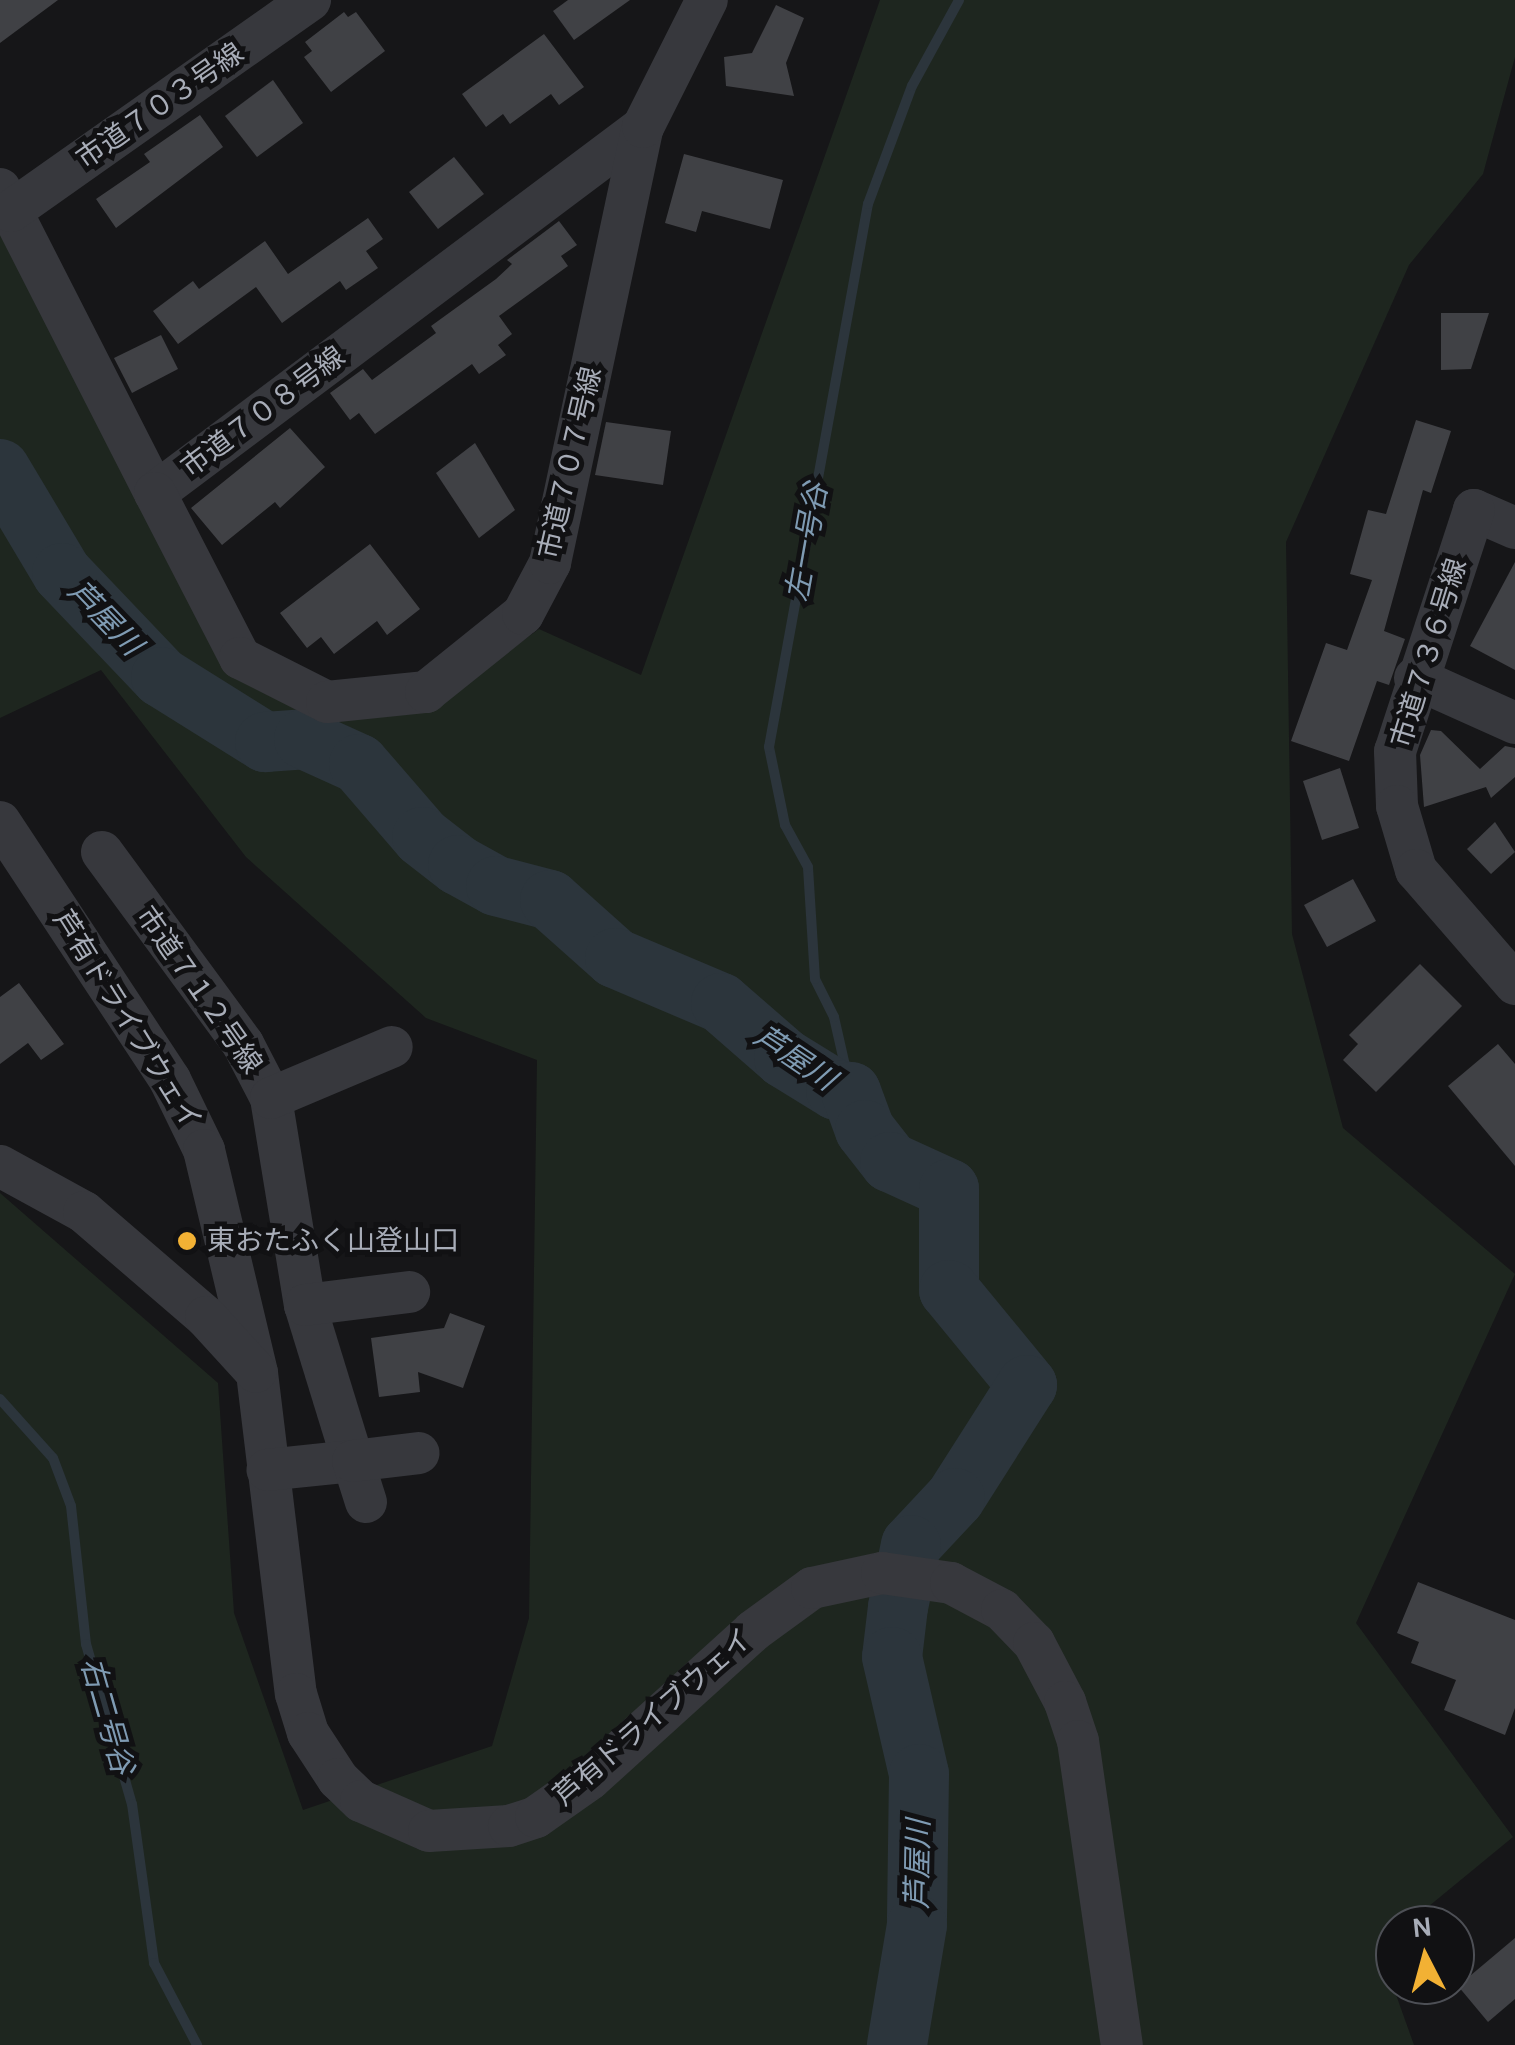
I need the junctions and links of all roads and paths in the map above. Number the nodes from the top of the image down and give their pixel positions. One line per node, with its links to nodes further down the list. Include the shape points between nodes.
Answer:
1 (310, 0): 4 (street, 市道７０３号線)
2 (706, 0): 3 (street, 市道７０７号線)
3 (644, 127): 5 (street, 市道７０８号線); 5 (street, 市道７０７号線, via 550,563 523,614 426,692 327,702 240,658)
4 (6, 200): 5 (street, 市道７０８号線)
5 (155, 493)
6 (1515, 528): 7 (street, 市道７３６号線, via 1474,510)
7 (1415, 678): 8 (street); 11 (street, 市道７３６号線, via 1395,750 1398,806 1416,870)
8 (1515, 723)
9 (0, 822): 17 (street, 芦有ドライブウェイ, via 196,1130 223,1214)
10 (102, 852): 13 (street, 市道７１２号線, via 243,1044)
11 (1515, 984)
12 (392, 1047): 13 (street)
13 (271, 1098): 16 (street, 市道７１２号線)
14 (0, 1166): 17 (street, via 84,1212 206,1317)
15 (409, 1292): 16 (street)
16 (305, 1305): 19 (street, 市道７１２号線)
17 (256, 1372): 20 (street, 芦有ドライブウェイ)
18 (419, 1453): 19 (street)
19 (353, 1460): 20 (street); 21 (street, 市道７１２号線)
20 (267, 1470): 22 (street, 芦有ドライブウェイ, via 288,1655 308,1733 361,1800 429,1831 472,1833 536,1817 812,1588 882,1573 951,1584 1002,1610 1049,1667 1078,1741)
21 (366, 1502)
22 (1122, 2045)

